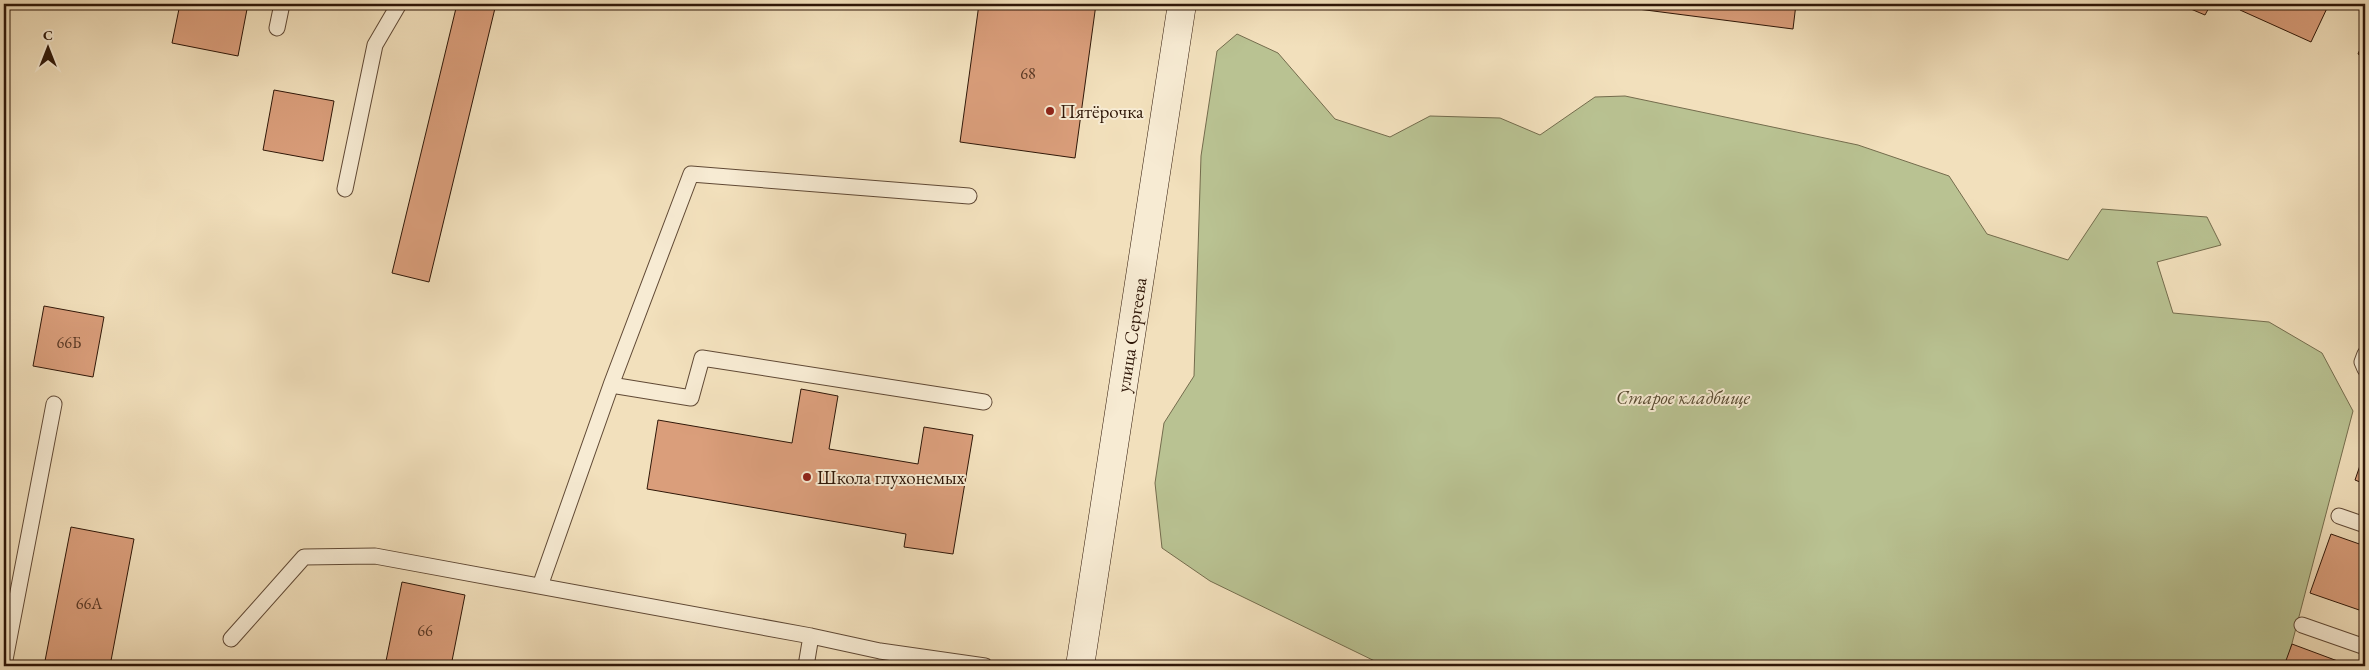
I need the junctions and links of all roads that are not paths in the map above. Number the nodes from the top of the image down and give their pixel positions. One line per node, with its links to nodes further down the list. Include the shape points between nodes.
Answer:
1 (282, 4): 4 (lane)
2 (399, 4): 5 (lane, via 375,46)
3 (1182, 4): 22 (main road, улица Сергеева)
4 (277, 28)
5 (345, 189)
6 (969, 196): 9 (lane, via 691,174)
7 (2365, 354): 8 (lane, via 2362,362)
8 (2365, 369)
9 (610, 386): 10 (lane, via 691,398 702,358); 14 (lane)
10 (984, 402)
11 (54, 404): 19 (lane)
12 (2339, 516): 13 (lane)
13 (2365, 525)
14 (540, 586): 16 (lane); 17 (lane, via 375,556 304,557)
15 (2302, 625): 18 (lane)
16 (811, 636): 20 (lane); 21 (lane, via 880,651)
17 (231, 639)
18 (2365, 647)
19 (4, 664)
20 (806, 666)
21 (985, 666)
22 (1080, 666)

